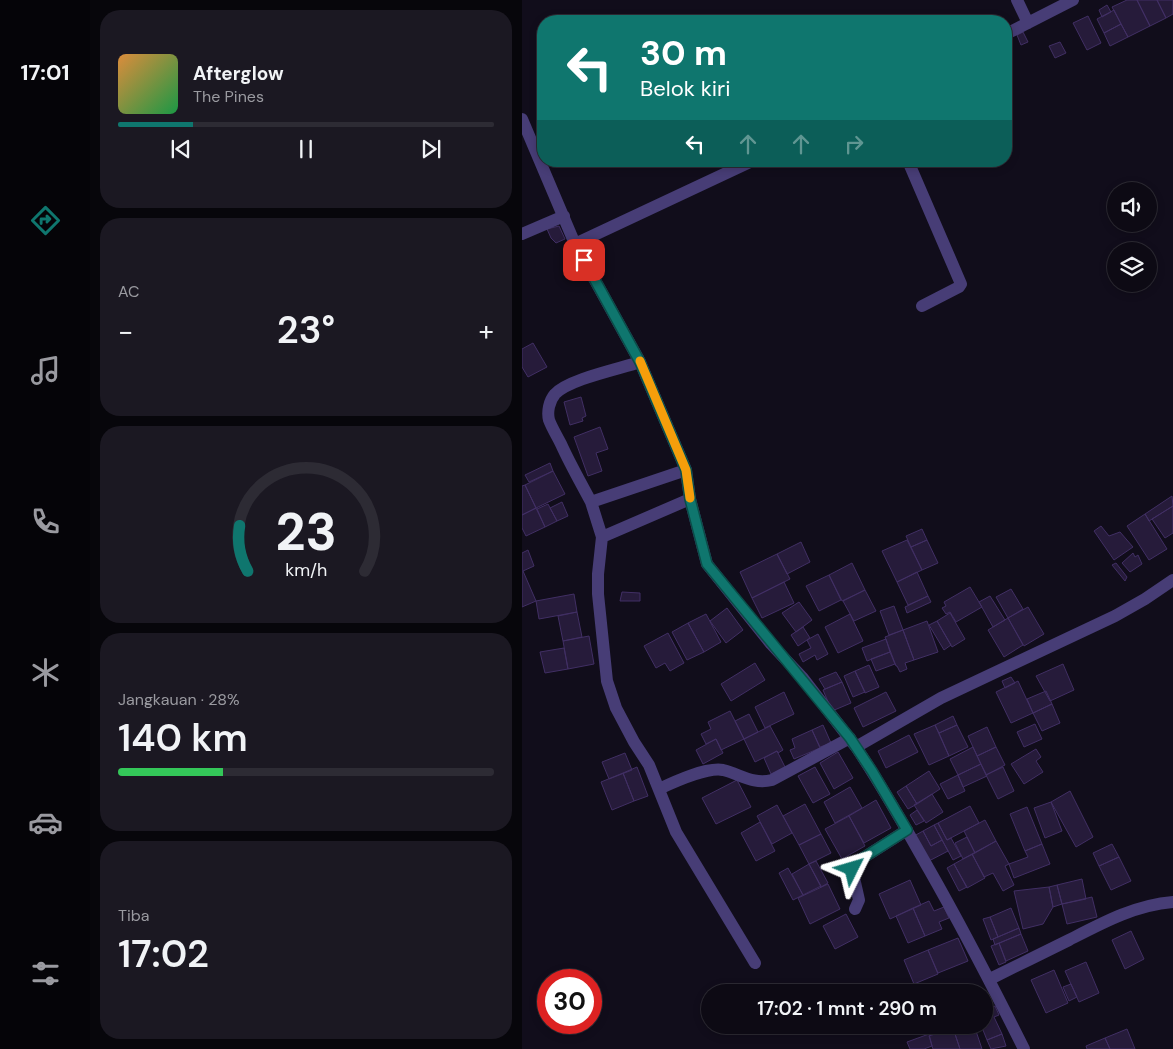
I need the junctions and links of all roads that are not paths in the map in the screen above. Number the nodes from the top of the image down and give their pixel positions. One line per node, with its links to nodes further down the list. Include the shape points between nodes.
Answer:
1 (1017, 0): 3 (street)
2 (1073, 0): 3 (street)
3 (1028, 23): 4 (street)
4 (1012, 31)
5 (522, 119): 6 (street)
6 (537, 154)
7 (543, 167): 10 (street)
8 (739, 167): 12 (street)
9 (911, 167): 13 (street, via 962,284)
10 (564, 216): 11 (street); 12 (street)
11 (522, 234)
12 (575, 244): 14 (street)
13 (922, 306)
14 (640, 362): 15 (street); 17 (street, via 573,383 556,392 550,402 549,419 554,432)
15 (686, 470): 16 (street); 17 (street)
16 (690, 499): 18 (street); 20 (street, via 710,570)
17 (592, 502): 18 (street)
18 (602, 537): 21 (street, via 598,574 607,681 616,708 650,765)
19 (1172, 580): 20 (street, via 1115,616)
20 (853, 742): 21 (street, via 762,783 716,770); 22 (street)
21 (659, 789): 25 (street, via 676,832)
22 (907, 830): 24 (street, via 855,863 852,869 859,900); 26 (street)
23 (1172, 902): 26 (street, via 1134,910 1096,925)
24 (856, 909)
25 (755, 963)
26 (990, 979): 27 (street)
27 (1024, 1049)

